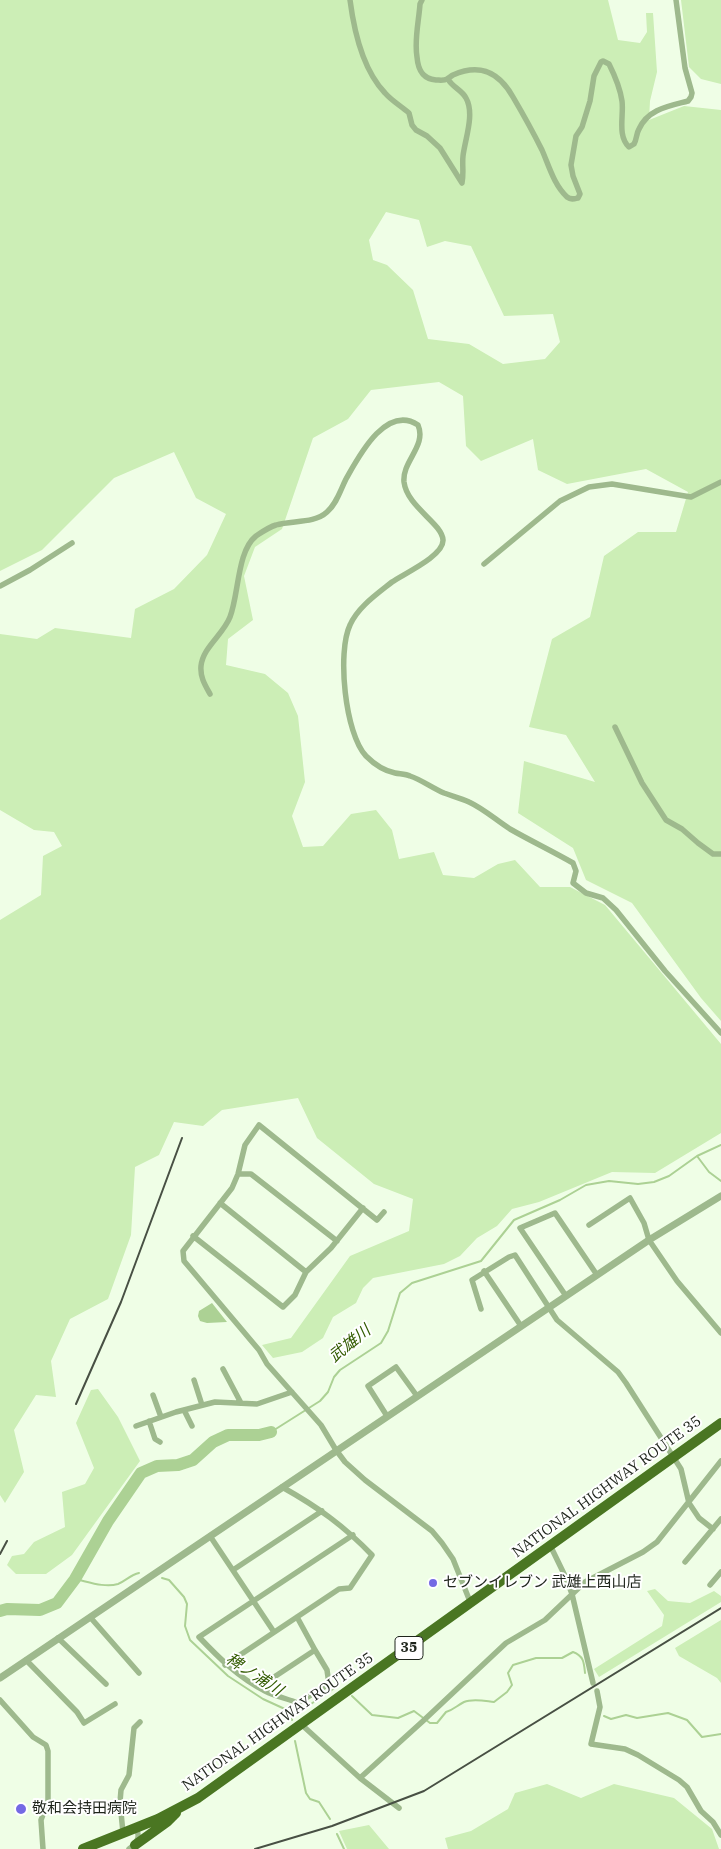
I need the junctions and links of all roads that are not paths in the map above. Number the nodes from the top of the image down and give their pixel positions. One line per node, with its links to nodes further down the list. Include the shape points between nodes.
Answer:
1 (350, 0): 4 (street, via 355,29 375,82 409,113 416,130 440,148 462,182 463,157 470,126 468,100)
2 (422, 0): 4 (street, via 416,55 418,65 429,80)
3 (676, 0): 4 (street, via 691,97 649,115 642,122 634,144 629,147 622,128 618,82 609,64 600,62 574,145 571,164 580,194 578,198 569,198 558,185 542,149 500,78 485,70 468,71)
4 (448, 79)
5 (721, 482): 7 (street, via 691,497 612,484 589,487 560,501)
6 (72, 543): 8 (street)
7 (484, 564)
8 (0, 586)
9 (210, 694): 12 (street, via 202,680 203,658 230,619 241,562 250,543 277,525 321,516 336,501 356,462 383,428 404,419 418,425 419,442 406,467 404,483 408,495 441,534 443,543 430,558 394,580 367,602 349,626 345,694 360,746 378,766 409,775 470,803 573,863 576,871 573,882 616,910)
10 (614, 727): 11 (street, via 642,783 666,820 713,854)
11 (721, 854)
12 (721, 1033)
13 (238, 1174): 15 (street); 16 (street, via 245,1146 259,1125); 21 (street, via 251,1174)
14 (721, 1196): 20 (street)
15 (220, 1203): 19 (street); 23 (street)
16 (363, 1208): 17 (street, via 377,1220); 21 (street)
17 (384, 1212)
18 (589, 1225): 20 (street, via 630,1198)
19 (193, 1236): 23 (street, via 283,1307 295,1295); 32 (street, via 183,1251 184,1261)
20 (649, 1240): 24 (street); 29 (street, via 677,1281)
21 (337, 1241): 23 (street)
22 (484, 1271): 26 (street, via 515,1255); 27 (street, via 472,1280); 28 (street)
23 (306, 1272)
24 (597, 1275): 25 (street); 25 (street, via 556,1213 520,1228)
25 (566, 1296): 26 (street)
26 (549, 1307): 28 (street); 46 (street, via 557,1320 618,1372)
27 (480, 1309)
28 (521, 1326): 34 (street)
29 (721, 1333)
30 (223, 1369): 35 (street)
31 (194, 1380): 36 (street)
32 (292, 1392): 35 (street, via 257,1404); 45 (street, via 328,1433)
33 (153, 1395): 39 (street)
34 (416, 1396): 38 (street); 38 (street, via 396,1367 368,1386)
35 (241, 1403): 36 (street)
36 (202, 1405): 37 (street)
37 (184, 1410): 39 (street); 43 (street)
38 (387, 1416): 45 (street)
39 (161, 1417): 40 (street)
40 (148, 1421): 42 (street); 44 (street, via 155,1439)
41 (721, 1424): 46 (highway, NATIONAL HIGHWAY ROUTE 35 / 35)
42 (136, 1426)
43 (192, 1426)
44 (160, 1442)
45 (336, 1450): 48 (street); 62 (street, via 365,1480 432,1531 453,1558)
46 (673, 1458): 49 (street, via 681,1468); 55 (highway, NATIONAL HIGHWAY ROUTE 35 / 35)
47 (721, 1461): 49 (street)
48 (282, 1487): 50 (street); 54 (street)
49 (689, 1503): 52 (street); 60 (street, via 657,1542 585,1582)
50 (322, 1512): 53 (street); 57 (street)
51 (721, 1519): 52 (street)
52 (712, 1529): 56 (street)
53 (353, 1535): 61 (street); 64 (street, via 372,1555 350,1588 339,1588)
54 (210, 1536): 57 (street); 63 (street)
55 (550, 1545): 60 (street); 62 (highway, NATIONAL HIGHWAY ROUTE 35 / 35)
56 (685, 1562)
57 (233, 1570): 61 (street)
58 (721, 1572): 59 (street)
59 (710, 1585)
60 (572, 1594): 72 (street); 80 (street, via 545,1620 506,1643)
61 (254, 1601): 65 (street); 69 (street, via 199,1637)
62 (471, 1604): 79 (highway, NATIONAL HIGHWAY ROUTE 35 / 35)
63 (90, 1617): 66 (street); 70 (street)
64 (297, 1617): 65 (street); 67 (street)
65 (274, 1632): 69 (street)
66 (58, 1638): 68 (street); 73 (street)
67 (315, 1650): 74 (street); 74 (street, via 327,1670 328,1684 298,1703)
68 (26, 1660): 71 (street); 77 (street, via 84,1723)
69 (225, 1665): 74 (street)
70 (139, 1673)
71 (0, 1678)
72 (593, 1683)
73 (106, 1684)
74 (259, 1687)
75 (597, 1691): 85 (street, via 600,1708 591,1744 638,1755 679,1780)
76 (0, 1700): 87 (street, via 33,1737 46,1745 48,1751 48,1800 41,1820)
77 (115, 1704)
78 (140, 1722): 84 (street, via 134,1728 129,1775 121,1790)
79 (302, 1725): 80 (street); 82 (highway, NATIONAL HIGHWAY ROUTE 35 / 35)
80 (360, 1778): 81 (street)
81 (399, 1808)
82 (180, 1809): 83 (highway, NATIONAL HIGHWAY ROUTE 35 / 35); 86 (highway)
83 (136, 1828): 84 (highway, NATIONAL HIGHWAY ROUTE 35 / 35); 86 (street, via 138,1838)
84 (124, 1833): 88 (highway, NATIONAL HIGHWAY ROUTE 35 / 35)
85 (721, 1835)
86 (132, 1847)
87 (43, 1849)
88 (83, 1849)

